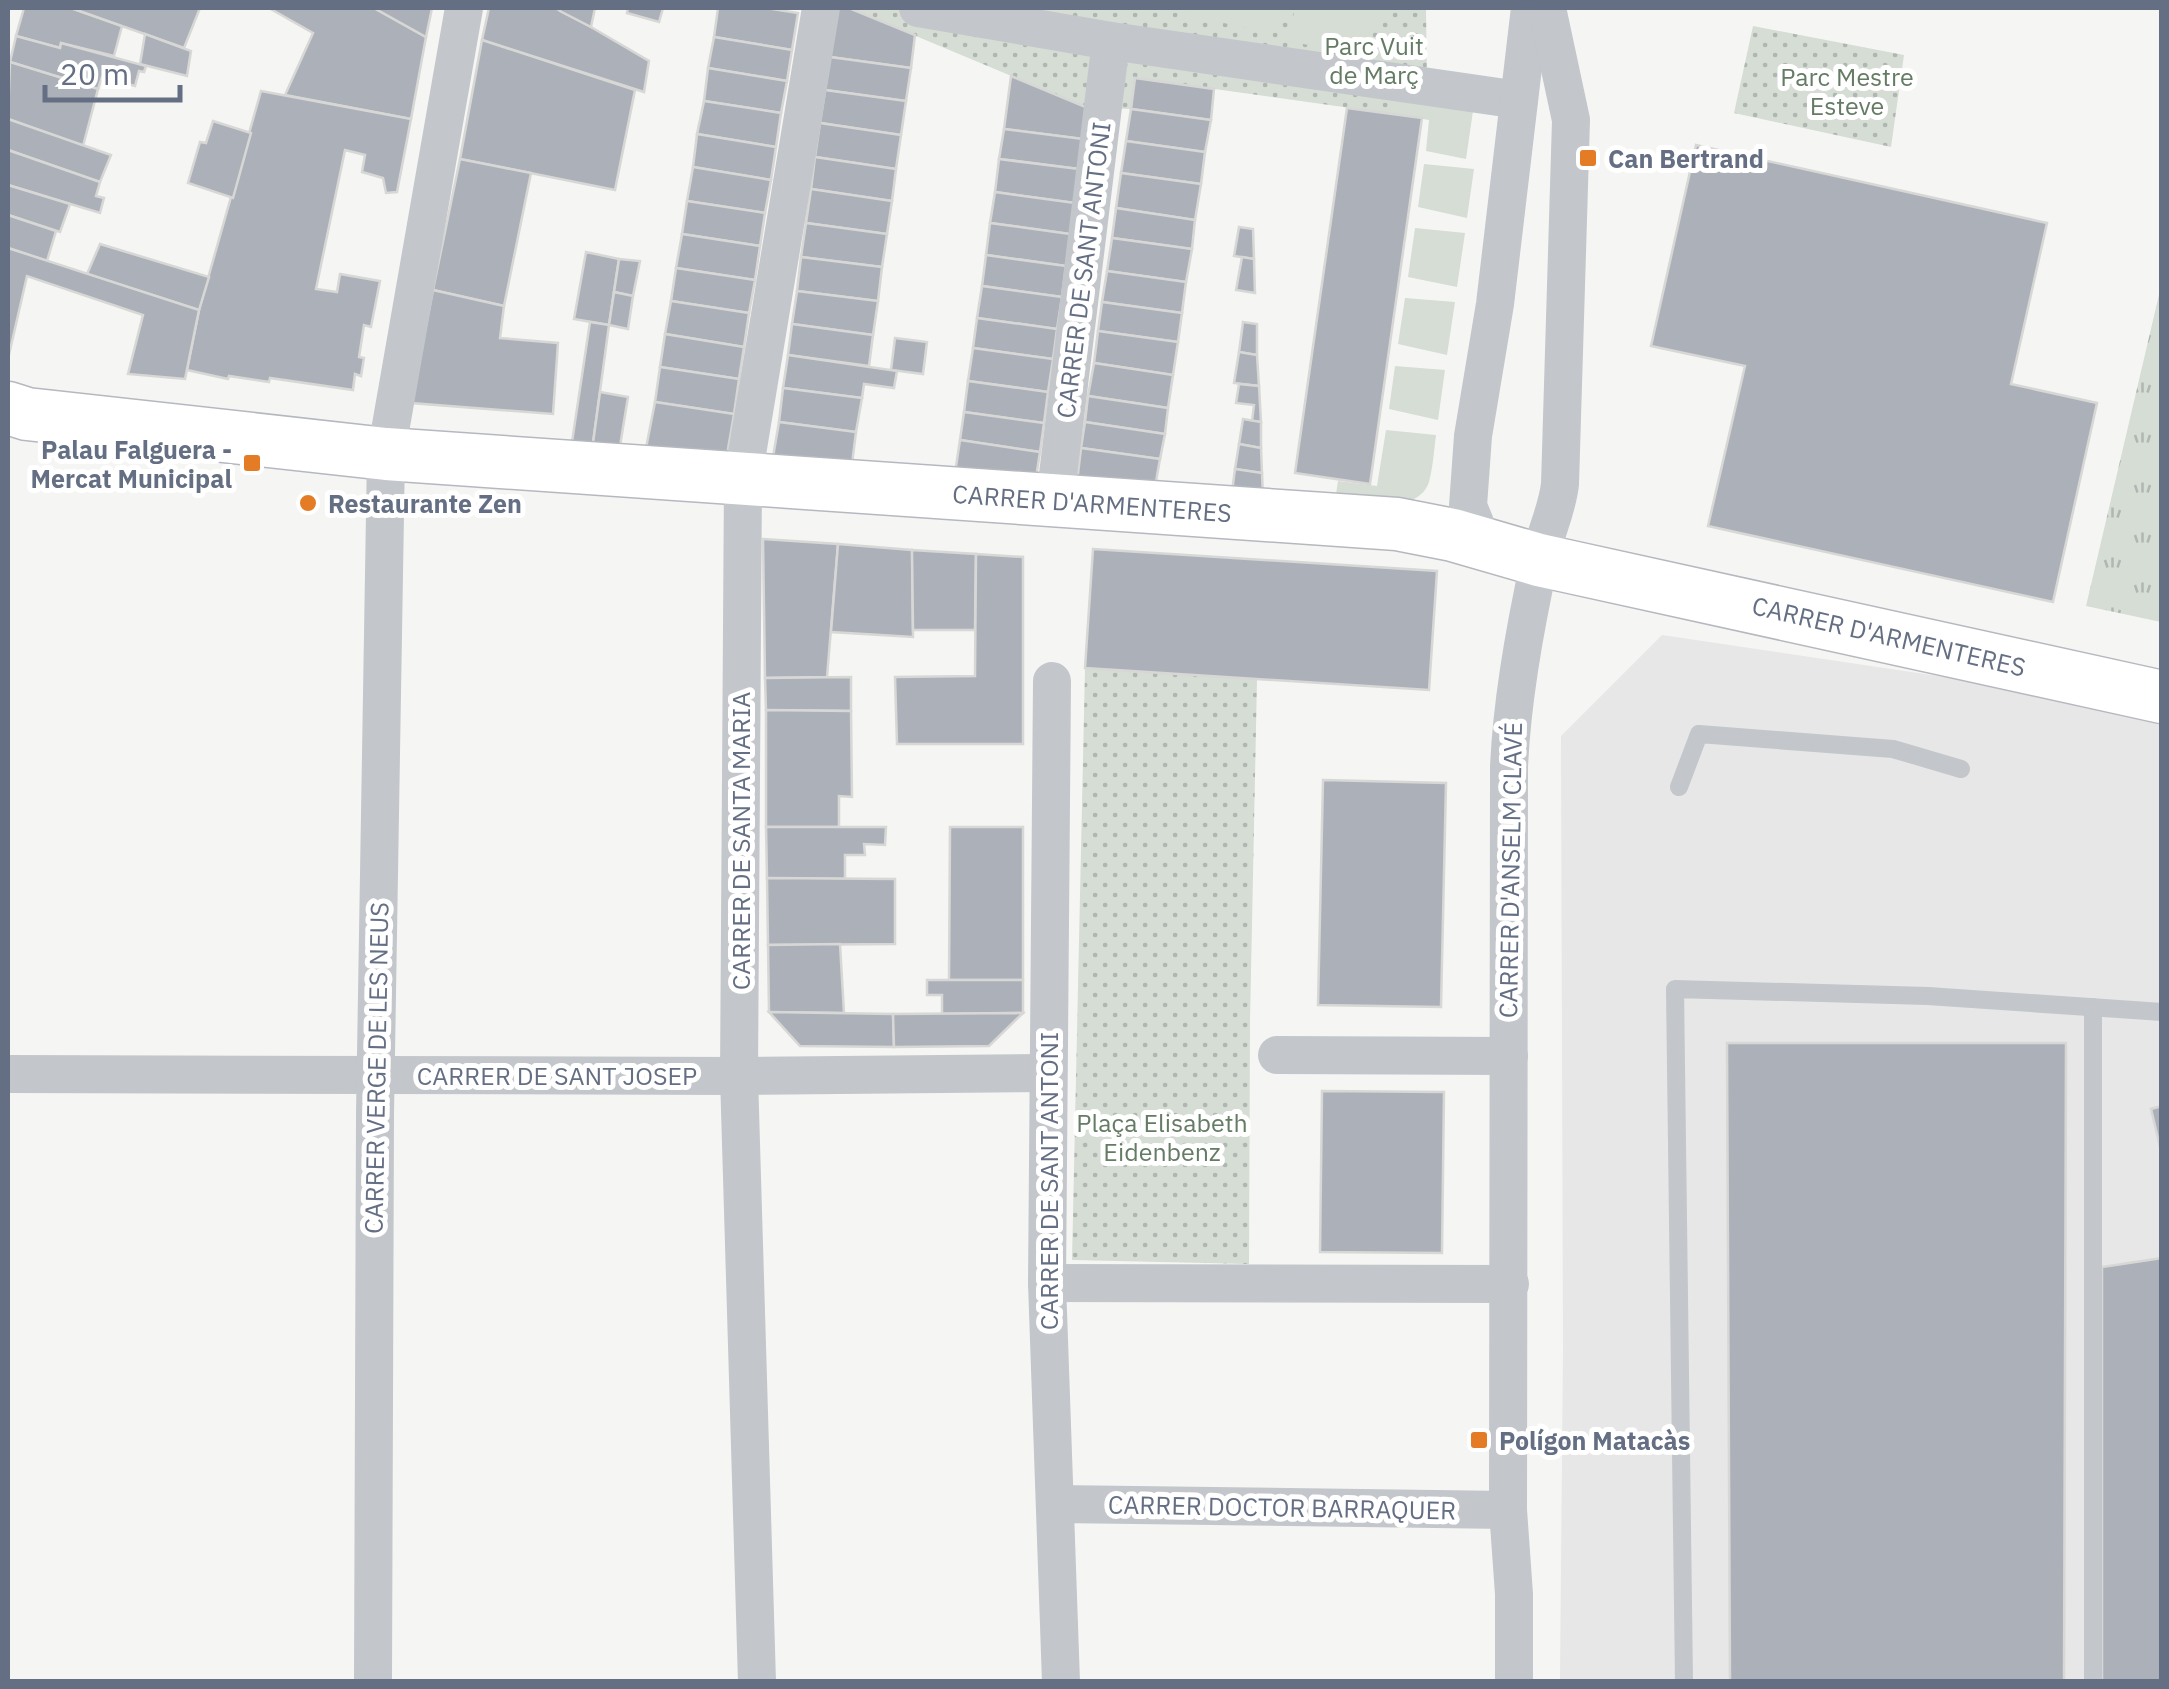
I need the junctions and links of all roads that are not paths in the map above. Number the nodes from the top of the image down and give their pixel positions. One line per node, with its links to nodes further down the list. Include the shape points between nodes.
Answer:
1 (464, 8): 9 (street, CARRER VERGE DE LES NEUS)
2 (821, 8): 10 (street, CARRER DE SANTA MARIA)
3 (918, 8): 6 (street)
4 (1530, 8): 7 (street)
5 (1547, 8): 13 (street, CARRER D'ANSELM CLAVÉ, via 1571,120 1560,484)
6 (1111, 40): 7 (street); 11 (street, CARRER DE SANT ANTONI)
7 (1520, 100): 12 (street, via 1473,436 1468,506)
8 (8, 408): 9 (street, CARRER D'ARMENTERES)
9 (386, 454): 10 (street, CARRER D'ARMENTERES); 24 (street, CARRER VERGE DE LES NEUS)
10 (742, 478): 11 (street, CARRER D'ARMENTERES); 25 (street, CARRER DE SANTA MARIA)
11 (1055, 499): 12 (street, CARRER D'ARMENTERES, via 1397,524)
12 (1474, 542): 13 (street, CARRER D'ARMENTERES)
13 (1539, 560): 15 (street, CARRER D'ARMENTERES); 21 (street, CARRER D'ANSELM CLAVÉ, via 1510,728)
14 (1052, 681): 22 (street, CARRER DE SANT ANTONI)
15 (2162, 697)
16 (1961, 769): 17 (lane, via 1893,749 1699,734)
17 (1678, 787)
18 (2093, 1007): 19 (lane); 34 (lane, via 1675,989); 35 (lane)
19 (2162, 1012)
20 (1277, 1055): 21 (street)
21 (1508, 1056): 27 (street, CARRER D'ANSELM CLAVÉ)
22 (1047, 1073): 25 (street, CARRER DE SANT JOSEP); 26 (street, CARRER DE SANT ANTONI)
23 (8, 1074): 24 (street, CARRER DE SANT JOSEP)
24 (376, 1074): 25 (street, CARRER DE SANT JOSEP); 30 (street, CARRER VERGE DE LES NEUS)
25 (738, 1076): 31 (street, CARRER DE SANTA MARIA)
26 (1047, 1283): 27 (street); 28 (street, CARRER DE SANT ANTONI)
27 (1510, 1284): 29 (street, CARRER D'ANSELM CLAVÉ)
28 (1056, 1504): 29 (street, CARRER DOCTOR BARRAQUER); 32 (street, CARRER DE SANT ANTONI)
29 (1508, 1510): 33 (street, CARRER D'ANSELM CLAVÉ)
30 (373, 1682)
31 (757, 1682)
32 (1060, 1682)
33 (1514, 1682)
34 (1684, 1682)
35 (2093, 1682)

